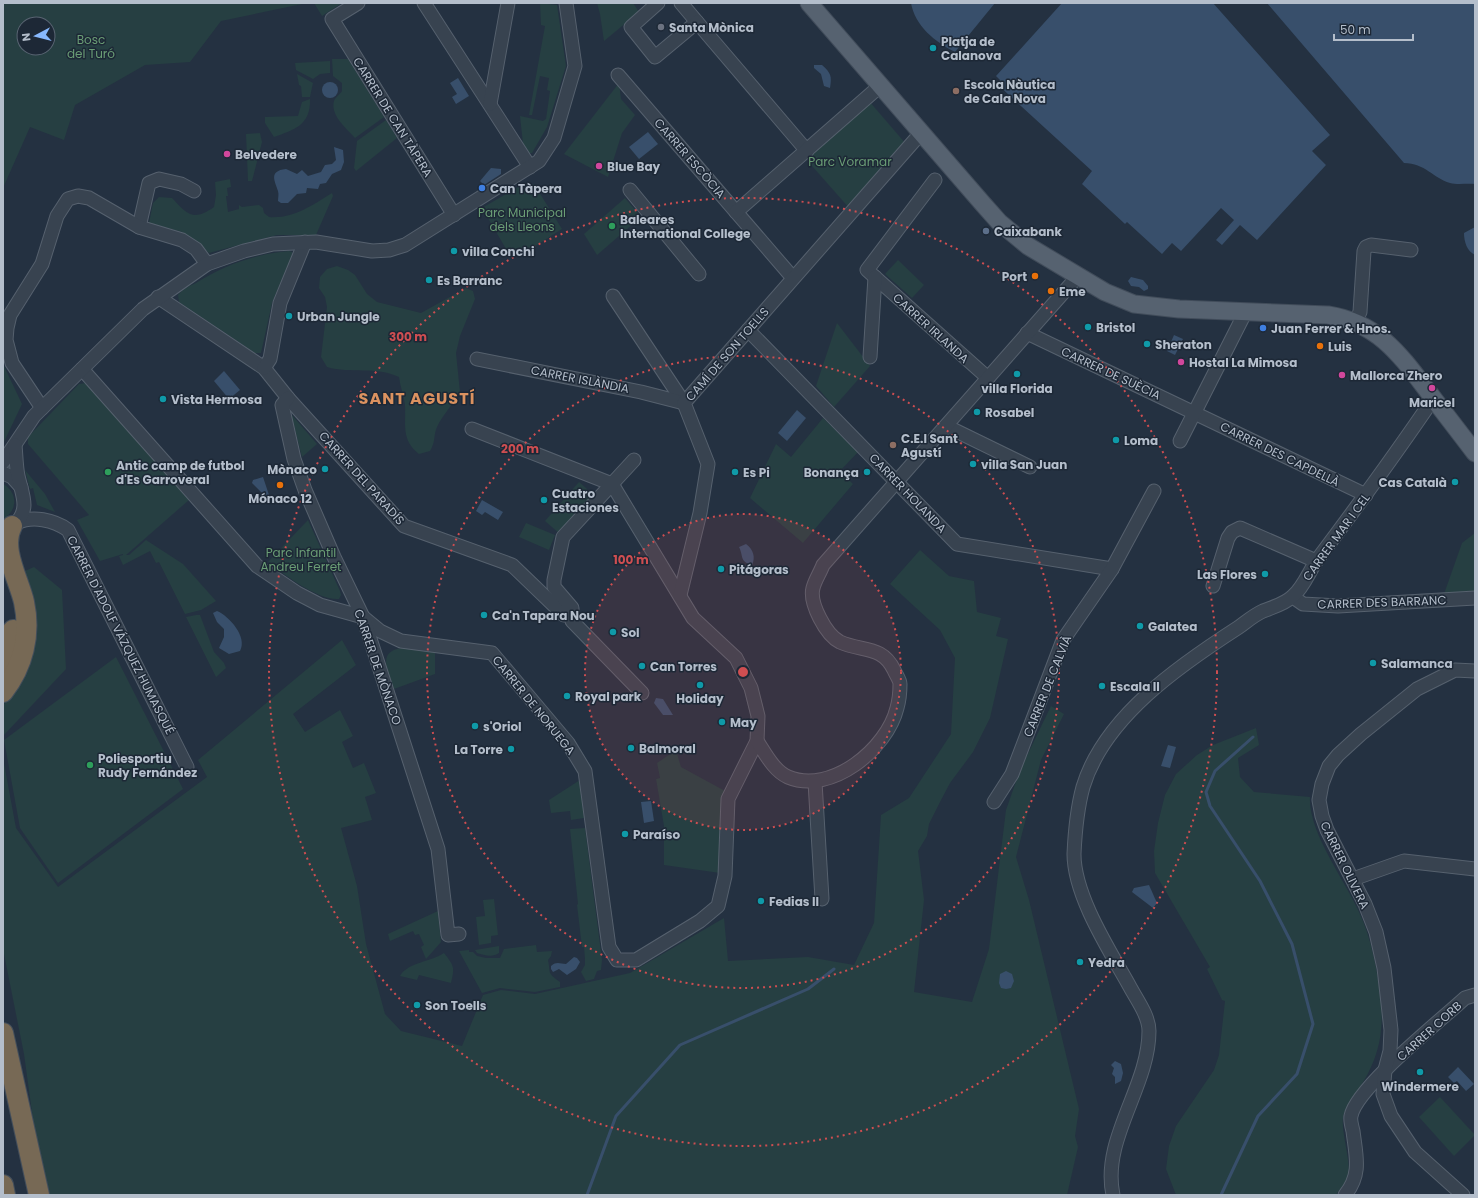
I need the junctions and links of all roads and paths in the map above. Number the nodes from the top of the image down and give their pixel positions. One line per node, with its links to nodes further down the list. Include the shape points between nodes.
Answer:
1 (358, 3): 20 (street, CARRER DE CAN TÀPERA, via 332,19)
2 (424, 3): 12 (street)
3 (508, 3): 12 (street)
4 (566, 3): 15 (street, via 575,66 554,138 539,161)
5 (658, 3): 8 (street)
6 (681, 3): 9 (street)
7 (809, 3): 11 (main road)
8 (644, 8): 9 (street, via 630,27 655,57)
9 (697, 22): 14 (street)
10 (618, 75): 19 (street, CARRER ESCÒCIA)
11 (880, 86): 13 (main road); 14 (street)
12 (490, 104): 15 (street)
13 (921, 133): 26 (main road, via 1004,226 1028,246); 28 (street, CAMÍ DE SON TOELLS)
14 (807, 151): 19 (street)
15 (530, 167): 20 (street)
16 (935, 180): 27 (street, CARRER IRLANDA, via 867,270)
17 (630, 190): 25 (street)
18 (194, 191): 21 (street, via 181,184 159,179 149,183)
19 (736, 212): 28 (street, CARRER ESCÒCIA)
20 (454, 215): 22 (street, via 405,245 389,250 372,251)
21 (139, 227): 24 (street, via 182,240 196,249); 43 (street, via 84,196 68,199 60,210 42,264 10,315 7,328 6,340 12,363)
22 (305, 242): 24 (street, via 265,245); 37 (street, via 280,303 270,359)
23 (1411, 250): 32 (street, via 1371,245 1364,249 1360,312)
24 (207, 264): 30 (street)
25 (699, 274)
26 (1078, 276): 31 (main road, via 1119,298 1139,305); 34 (street)
27 (875, 277): 35 (street, CARRER IRLANDA); 39 (street, CARRER IRLANDA)
28 (793, 278): 33 (street, CAMÍ DE SON TOELLS)
29 (613, 296): 42 (street)
30 (158, 297): 37 (street); 38 (street)
31 (1253, 311): 32 (main road, via 1328,315); 44 (street)
32 (1355, 322): 41 (main road, via 1365,326 1390,345)
33 (748, 330): 42 (street, CAMÍ DE SON TOELLS); 54 (street, CARRER HOLANDA)
34 (1027, 333): 39 (street); 44 (street, CARRER DE SUÈCIA)
35 (870, 357)
36 (476, 359): 42 (street, CARRER ISLÀNDIA, via 642,392)
37 (264, 368): 40 (street, CARRER DEL PARADÍS)
38 (82, 369): 43 (street); 69 (street, via 257,566 297,593 320,604)
39 (988, 378): 45 (street)
40 (288, 398): 68 (street, CARRER DEL PARADÍS, via 404,526 512,565 564,614); 69 (street, CARRER DE MÒNACO, via 282,405 304,490)
41 (1433, 399): 49 (main road); 58 (street, CARRER MAR I CEL)
42 (684, 403): 65 (street, CAMÍ DE SON TOELLS, via 708,464 700,513)
43 (42, 408): 48 (street)
44 (1194, 412): 47 (street); 58 (street, CARRER DES CAPDELLÀ)
45 (946, 426): 52 (street); 54 (street)
46 (472, 429): 55 (street)
47 (1180, 441)
48 (15, 445): 51 (street); 57 (street)
49 (1475, 452)
50 (634, 460): 55 (street)
51 (3, 462)
52 (1030, 467)
53 (3, 473): 57 (street, via 16,480)
54 (898, 482): 62 (street, CARRER HOLANDA, via 958,544); 76 (street, via 823,566 813,589 822,624 840,642 878,652 891,664 900,682 897,709 885,734 871,752 832,778)
55 (612, 484): 65 (street); 68 (street, via 564,537 554,587 572,608)
56 (1154, 491): 62 (street, CARRER DE CALVIÀ)
57 (23, 493): 59 (street, via 32,510); 60 (street, via 23,512)
58 (1366, 495): 61 (street, CARRER MAR I CEL)
59 (50, 521): 60 (street, CARRER D'ADOLF VÁZQUEZ HUMASQUÉ, via 22,520); 75 (street, CARRER D'ADOLF VÁZQUEZ HUMASQUÉ, via 68,530)
60 (11, 526): 72 (highway, via 6,541 24,601 26,641 17,670)
61 (1316, 561): 64 (street, via 1240,528 1232,532 1228,538); 66 (street, CARRER MAR I CEL)
62 (1112, 569): 77 (street, CARRER DE CALVIÀ, via 1063,640 1012,774)
63 (3, 580): 70 (highway, via 11,601 14,625 10,650)
64 (1213, 586)
65 (680, 595): 74 (street, via 693,618 736,658 751,688 758,716)
66 (1293, 597): 67 (street, CARRER DES BARRANC, via 1303,604 1338,606); 88 (street, via 1262,612 1193,658 1130,712 1102,745 1083,786 1076,823 1074,858 1077,881 1102,938 1141,1007 1149,1029 1146,1059 1111,1169)
67 (1475, 598)
68 (572, 615): 73 (street, via 572,621)
69 (363, 617): 74 (street, CARRER DE NORUEGA, via 380,631 401,641 492,653 568,743 585,772 610,947 617,960 636,960 700,921 718,906 725,876 728,799); 81 (street, CARRER DE MÒNACO, via 438,849 448,935)
70 (3, 664)
71 (1475, 672): 79 (street, CARRER OLIVERA, via 1455,670 1417,688 1361,734 1329,766 1319,800 1322,816)
72 (3, 692)
73 (642, 693)
74 (756, 741): 76 (street, via 774,766 787,777)
75 (187, 767)
76 (815, 782): 80 (street)
77 (994, 802)
78 (1475, 869): 79 (street, via 1404,861)
79 (1353, 879): 84 (street, CARRER OLIVERA, via 1376,932 1384,968 1391,1030 1390,1051)
80 (822, 899)
81 (459, 934)
82 (1475, 996): 84 (street, CARRER CORB, via 1465,998)
83 (3, 1033): 87 (highway)
84 (1385, 1070): 89 (street, via 1359,1100 1351,1116 1358,1164 1354,1184); 90 (street, CARRER OLIVERA, via 1383,1094 1391,1116 1403,1136 1416,1152)
85 (3, 1185): 86 (highway)
86 (5, 1195)
87 (39, 1195)
88 (1113, 1195)
89 (1345, 1195)
90 (1463, 1195)

